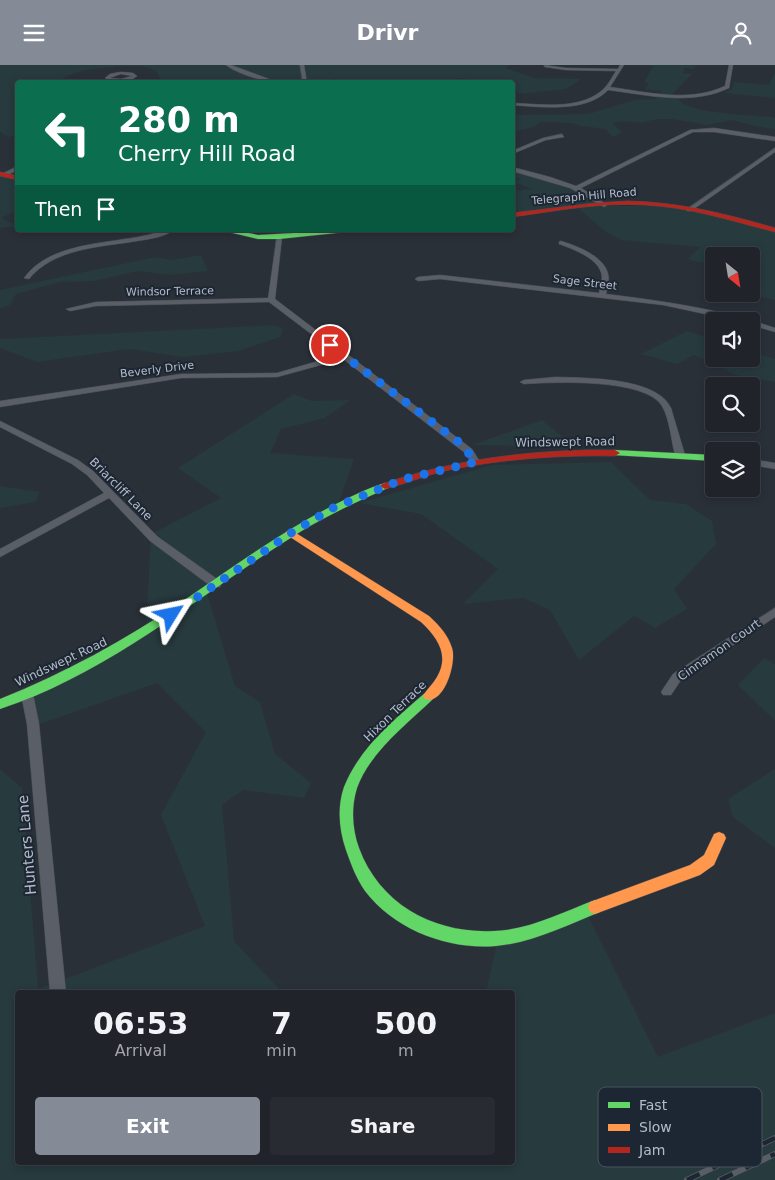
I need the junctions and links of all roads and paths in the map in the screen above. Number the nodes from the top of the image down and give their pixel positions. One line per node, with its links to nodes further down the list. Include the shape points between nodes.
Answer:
1 (228, 65): 8 (street, via 234,70)
2 (302, 65): 9 (street)
3 (731, 65): 10 (street, via 727,87 710,94 682,96)
4 (544, 66): 5 (street, via 566,69)
5 (620, 67): 10 (street)
6 (109, 80): 7 (street, via 107,77 122,73 135,76)
7 (124, 80)
8 (271, 80)
9 (304, 80)
10 (606, 88): 11 (street, via 601,94 580,102)
11 (515, 104)
12 (562, 136): 15 (street, via 545,139)
13 (775, 139): 20 (street, via 714,130 692,131)
14 (775, 151): 22 (street)
15 (515, 152)
16 (15, 169): 18 (street)
17 (515, 170): 20 (street)
18 (2, 174): 19 (street)
19 (15, 177)
20 (575, 189): 21 (street)
21 (604, 205): 22 (street, Telegraph Hill Road, via 650,204); 23 (street, Telegraph Hill Road)
22 (689, 210): 24 (street, Telegraph Hill Road)
23 (515, 215)
24 (775, 230)
25 (166, 232): 30 (street, via 72,250 34,269)
26 (231, 232): 28 (street, via 252,237)
27 (327, 232): 28 (street)
28 (279, 237): 33 (street)
29 (561, 243): 32 (street, via 579,249 600,264 605,274)
30 (27, 278)
31 (418, 279): 32 (street, Sage Street, via 440,277)
32 (602, 295): 35 (street, Sage Street)
33 (271, 300): 34 (street, Windsor Terrace, via 96,304); 38 (street)
34 (70, 309)
35 (706, 312)
36 (760, 325): 37 (street)
37 (775, 330)
38 (345, 356): 40 (street, Beverly Drive, via 277,375 181,376); 44 (street, via 460,443)
39 (524, 382): 42 (street, via 545,379 625,383 648,392 664,403)
40 (0, 404)
41 (0, 424): 47 (street, Briarcliff Lane, via 75,462)
42 (680, 455): 43 (street, Windswept Road); 44 (street, Windswept Road, via 537,454)
43 (705, 457)
44 (476, 462): 48 (street, Windswept Road, via 385,486 333,508)
45 (760, 464): 46 (street)
46 (775, 466)
47 (110, 493): 49 (street); 50 (street, Briarcliff Lane, via 154,539)
48 (291, 533): 50 (street, Windswept Road); 55 (street, Hixon Terrace, via 425,619 437,630 447,647 449,661 443,681 364,760 353,780 346,808 348,836 358,867 377,894 403,917 419,926 469,940 510,938 695,870 709,860)
49 (0, 553)
50 (216, 584): 53 (street, Windswept Road, via 120,649)
51 (775, 612): 52 (street, Cinnamon Court, via 677,677)
52 (667, 692)
53 (27, 694): 54 (street, Windswept Road); 56 (street, Hunters Lane)
54 (0, 703)
55 (719, 839)
56 (58, 990)

